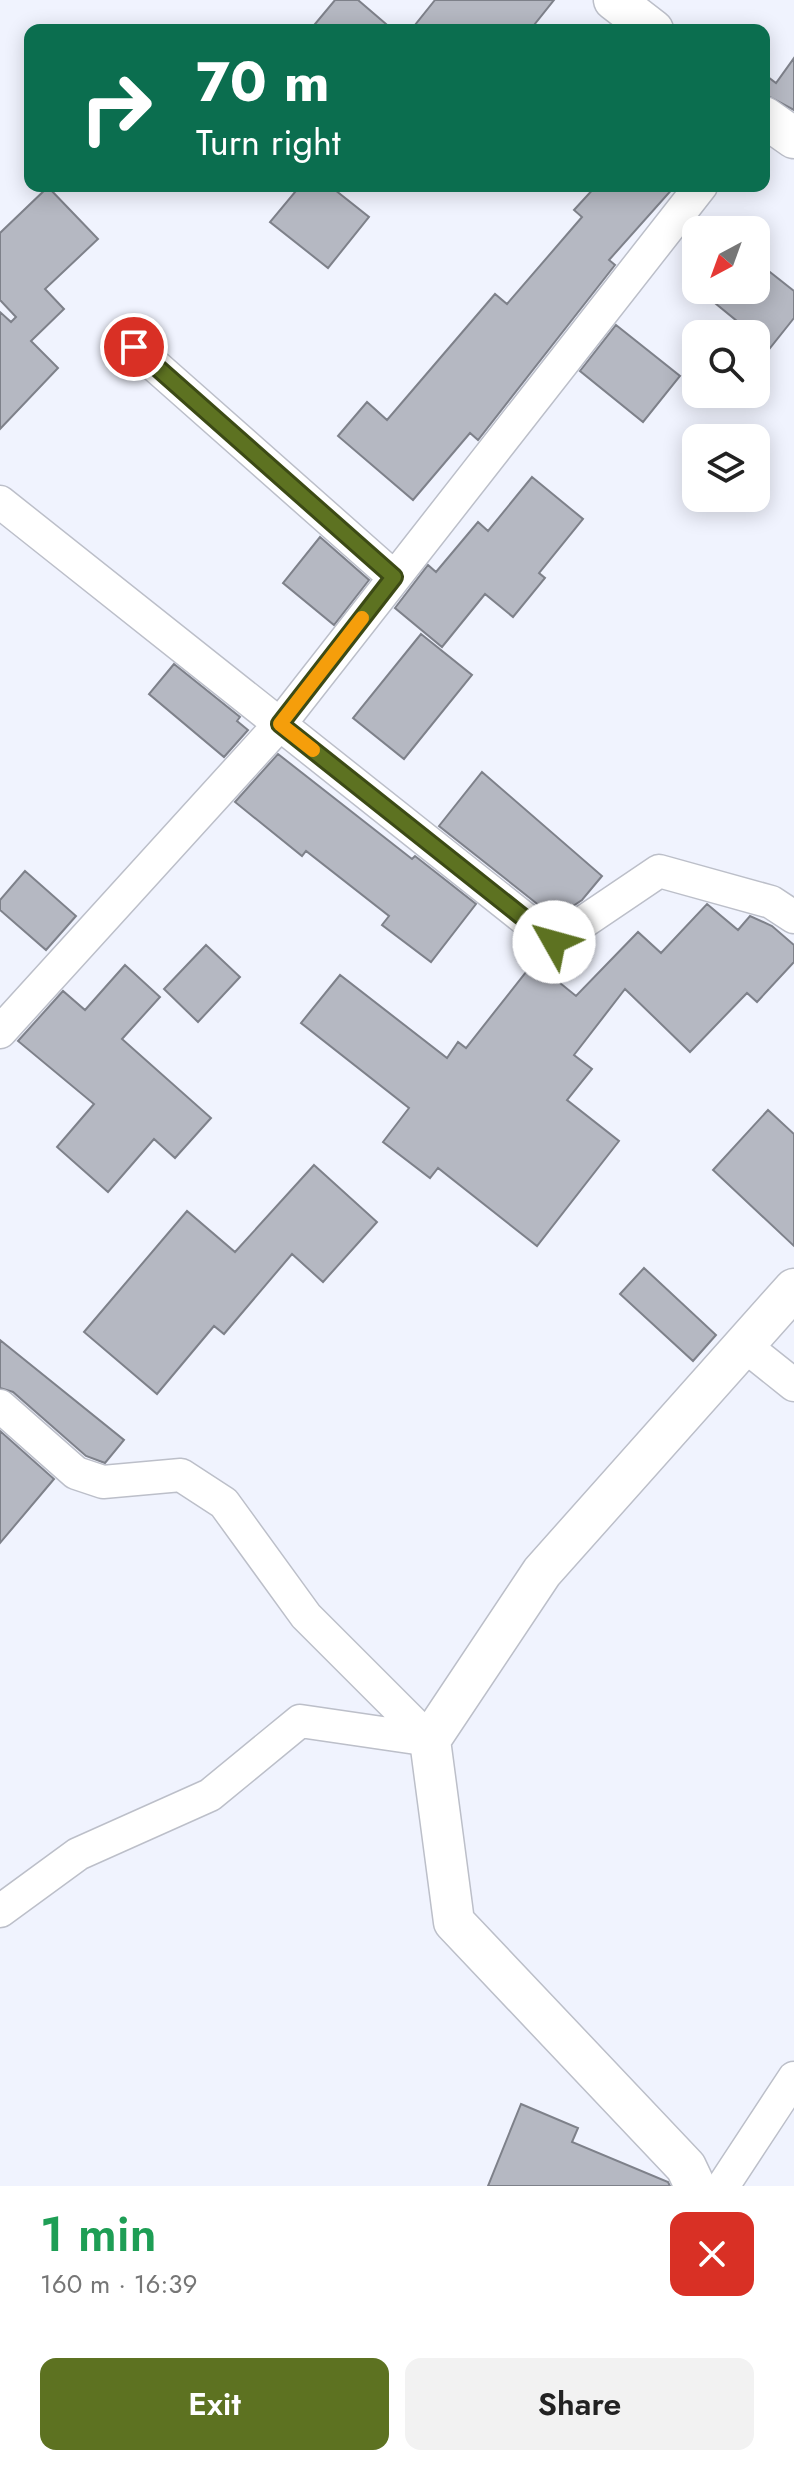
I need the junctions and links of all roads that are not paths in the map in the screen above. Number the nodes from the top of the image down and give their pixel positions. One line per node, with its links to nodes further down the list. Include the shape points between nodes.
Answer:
1 (614, 0): 2 (street)
2 (645, 24)
3 (770, 121): 4 (street)
4 (794, 138)
5 (696, 192): 8 (street)
6 (134, 347): 8 (street)
7 (0, 502): 9 (street)
8 (394, 577): 9 (street)
9 (280, 724): 10 (street, via 554,942 659,871 771,902); 11 (street)
10 (794, 917)
11 (0, 1032)
12 (794, 1289): 13 (street)
13 (744, 1345): 14 (street); 16 (street, via 542,1572)
14 (794, 1385)
15 (0, 1406): 16 (street, via 76,1473 103,1482 181,1475 224,1503 306,1616)
16 (430, 1740): 17 (street, via 300,1721 210,1795 78,1854); 19 (street, via 454,1922 686,2167)
17 (0, 1911)
18 (794, 2078): 20 (street)
19 (695, 2186)
20 (723, 2186)

